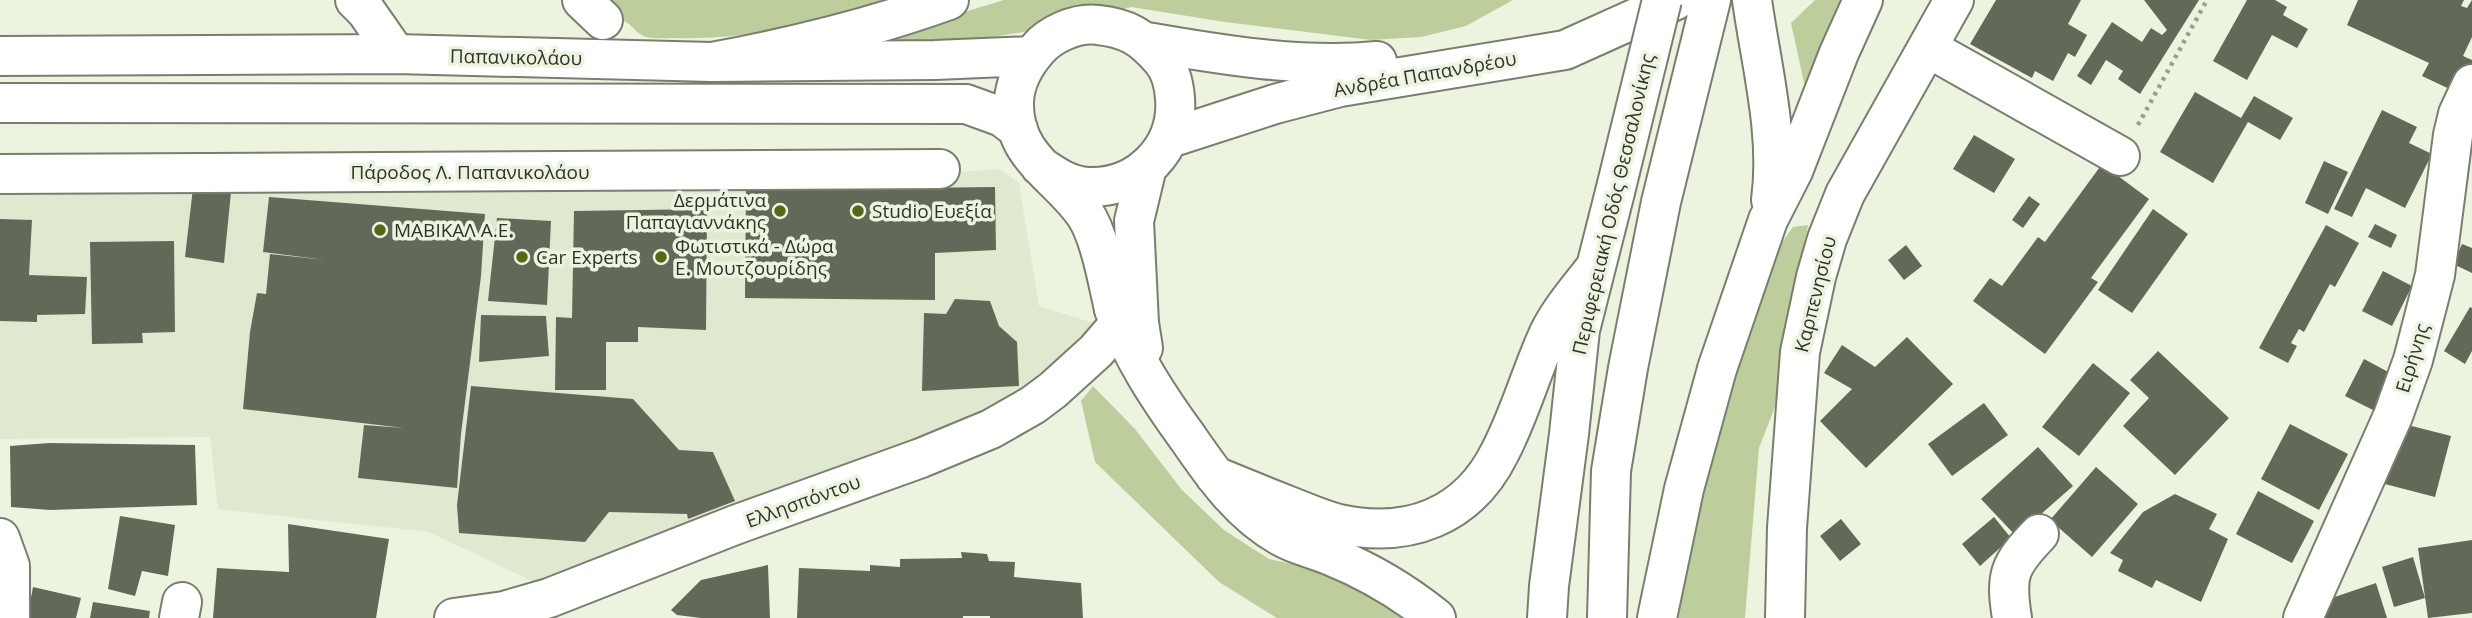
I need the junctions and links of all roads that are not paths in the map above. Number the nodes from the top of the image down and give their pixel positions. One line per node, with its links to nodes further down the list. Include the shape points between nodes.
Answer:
1 (355, 0): 12 (main road)
2 (949, 0): 15 (main road, via 854,31)
3 (1632, 0): 10 (main road, Ανδρέα Παπανδρέου, via 1568,29 1418,58 1339,65)
4 (1662, 0): 25 (main road, Περιφερειακή Οδός Θεσσαλονίκης, bridge)
5 (1676, 0): 19 (main road, Ανδρέα Παπανδρέου, via 1565,50 1340,88 1275,104)
6 (1711, 0): 36 (main road, via 1661,202 1628,368 1611,471)
7 (1752, 0): 24 (main road, via 1773,149)
8 (1863, 0): 24 (main road, via 1793,171)
9 (1954, 0): 11 (main road, Καρπενησίου)
10 (1147, 42): 13 (main road, via 1122,29 1095,24 1067,29 1042,43); 19 (main road, via 1165,63 1175,88 1176,113)
11 (1928, 48): 20 (main road); 38 (main road, Καρπενησίου, via 1845,194 1816,277 1800,352)
12 (396, 54): 14 (main road, Παπανικολάου); 15 (main road, Παπανικολάου)
13 (1032, 55): 15 (main road, Παπανικολάου); 18 (main road, via 1014,90)
14 (0, 56)
15 (712, 62)
16 (2472, 84): 40 (main road, Ειρήνης, via 2453,135 2435,275 2413,360 2393,416)
17 (0, 103): 18 (main road, via 967,104 1002,117)
18 (1018, 129): 21 (main road)
19 (1159, 153): 21 (main road, via 1136,176 1112,185 1086,187 1062,180); 27 (main road, via 1135,221 1139,323)
20 (2120, 156)
21 (1040, 166): 26 (main road, via 1085,215 1102,256)
22 (940, 169): 23 (main road, Πάροδος Λ. Παπανικολάου)
23 (0, 174)
24 (1768, 220): 37 (main road, via 1700,425)
25 (1595, 268): 28 (main road, via 1550,332 1500,454 1478,484 1442,514 1421,524 1360,528 1336,524); 35 (main road, Περιφερειακή Οδός Θεσσαλονίκης, via 1580,330)
26 (1117, 316): 27 (main road); 31 (main road, Ελλησπόντου, via 1096,351 1053,390 990,429 735,526)
27 (1150, 385): 28 (main road)
28 (1214, 476): 34 (main road, via 1251,517 1282,537 1331,555 1411,597)
29 (2039, 534): 39 (main road, via 2013,566 2009,582)
30 (0, 538): 32 (main road, via 10,566)
31 (563, 608): 33 (main road, Ελλησπόντου)
32 (10, 618)
33 (454, 618)
34 (1436, 618)
35 (1547, 618)
36 (1607, 618)
37 (1657, 618)
38 (1785, 618)
39 (2012, 618)
40 (2303, 618)

